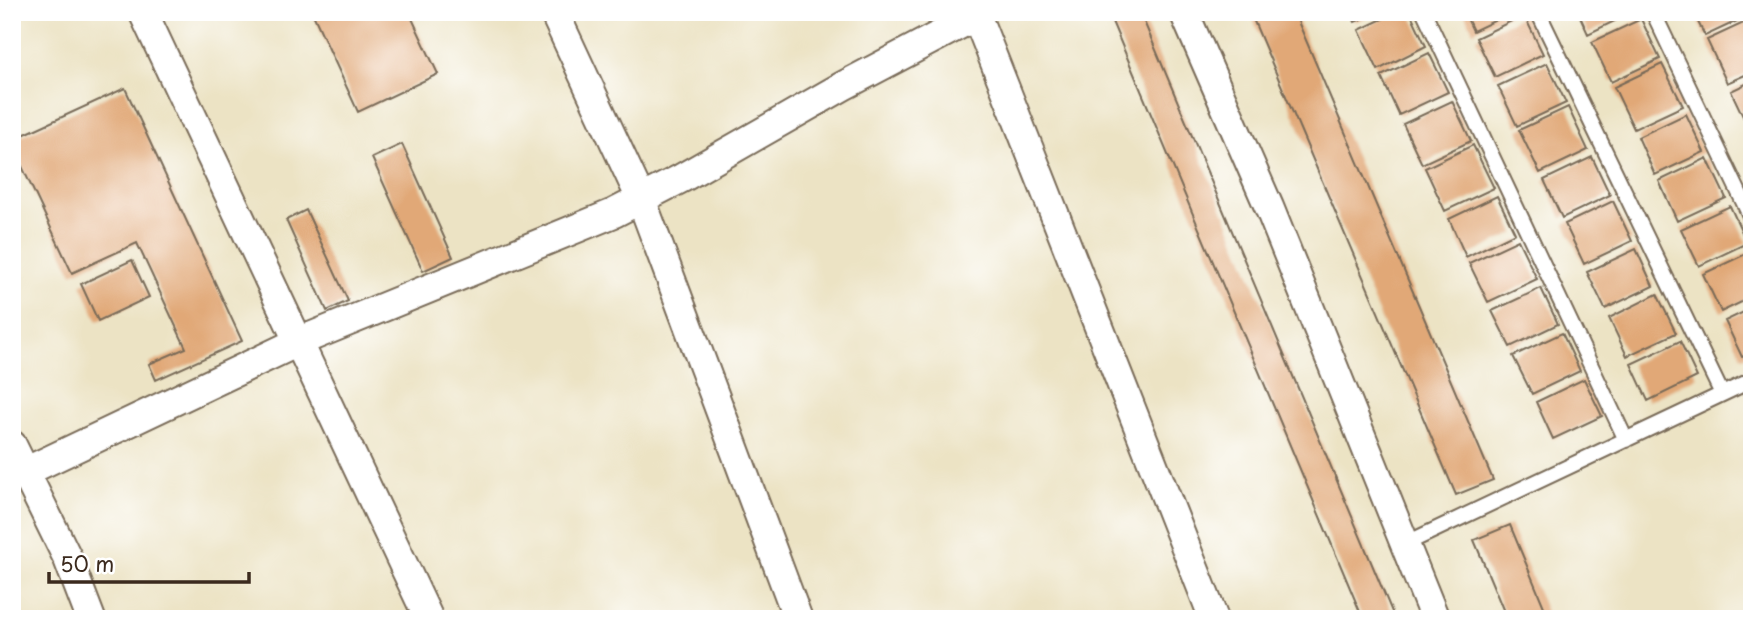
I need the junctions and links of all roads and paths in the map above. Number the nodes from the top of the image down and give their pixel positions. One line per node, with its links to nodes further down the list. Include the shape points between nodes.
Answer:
1 (143, 12): 10 (street)
2 (554, 12): 8 (street)
3 (1184, 12): 16 (street, via 1269,207)
4 (1424, 12): 13 (lane)
5 (1538, 12): 12 (lane)
6 (1653, 12): 9 (lane)
7 (976, 14): 8 (street); 20 (street)
8 (641, 199): 10 (street); 19 (street)
9 (1752, 220)
10 (298, 342): 15 (street); 18 (street)
11 (1752, 380): 12 (lane)
12 (1722, 394): 13 (lane)
13 (1626, 440): 16 (lane)
14 (12, 445): 15 (street)
15 (19, 474): 17 (street, via 68,559)
16 (1405, 544): 21 (street)
17 (91, 619)
18 (429, 619)
19 (798, 619)
20 (1214, 619)
21 (1435, 619)

